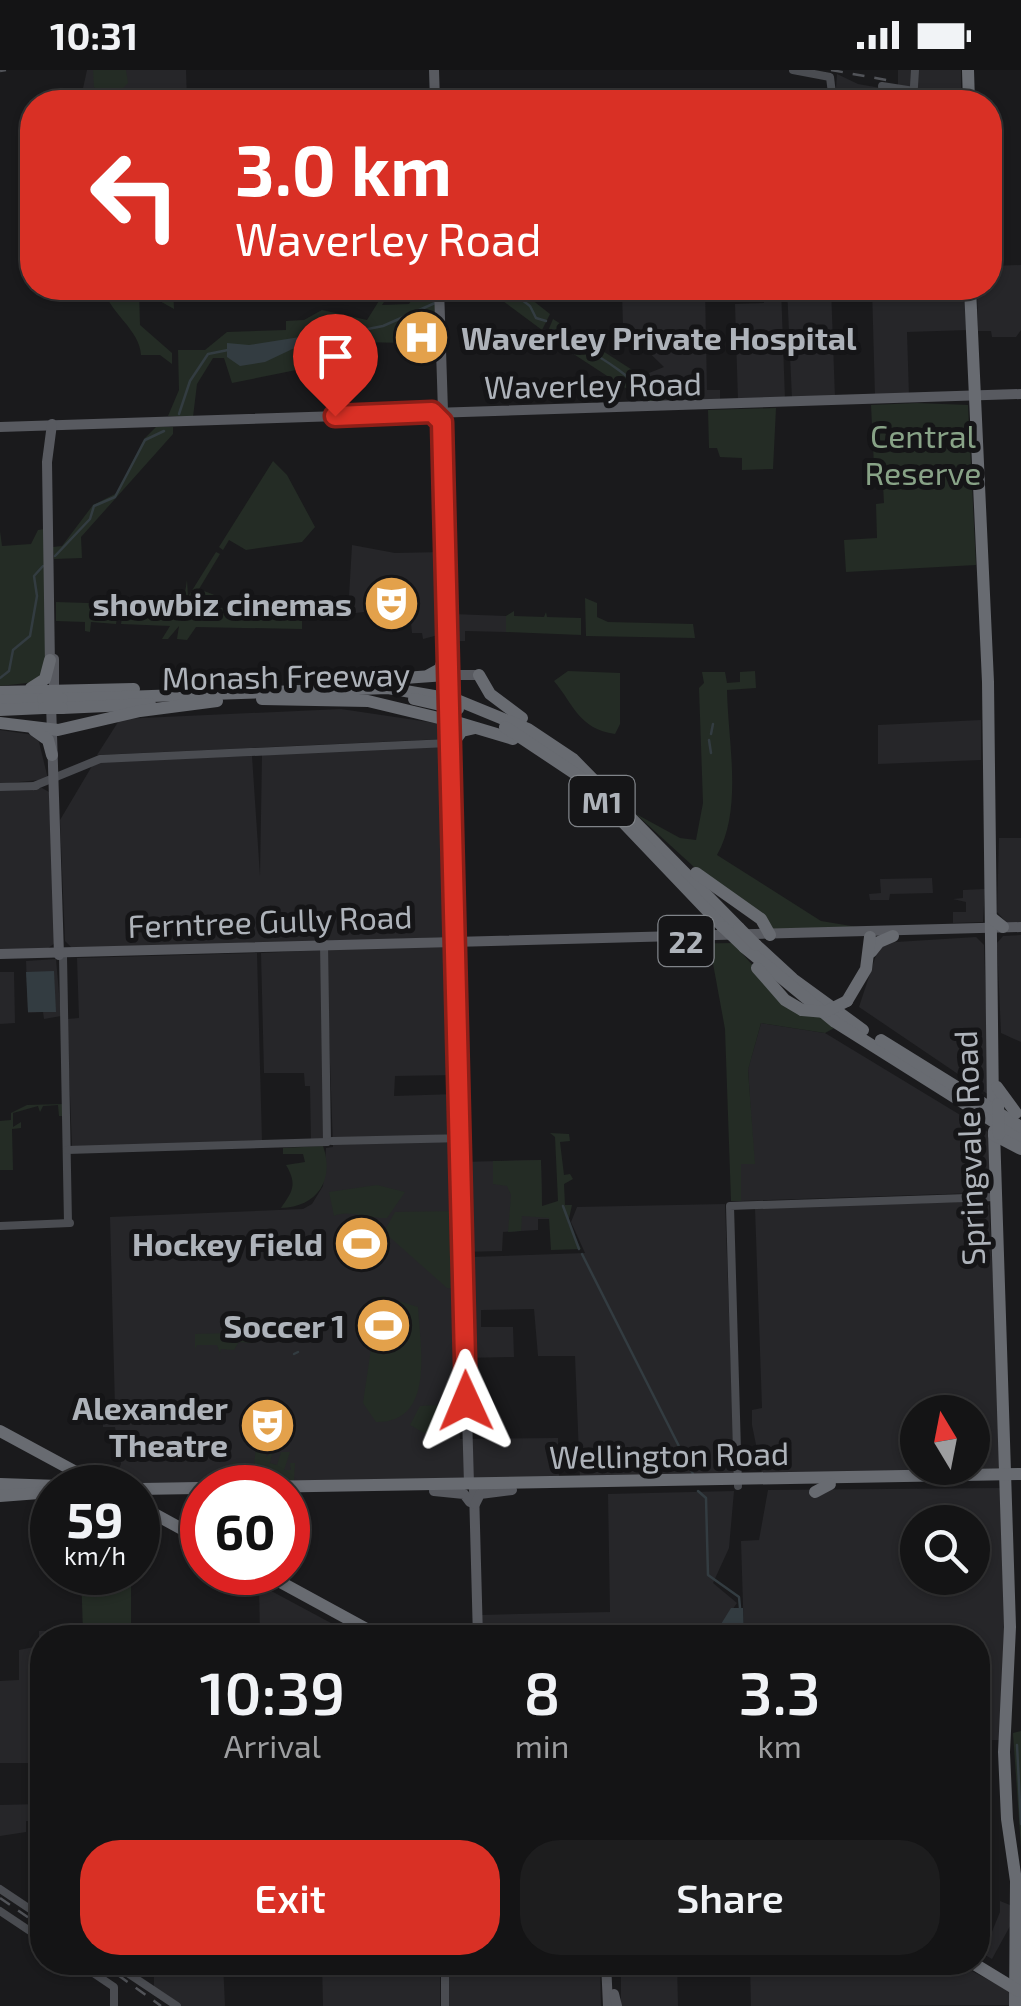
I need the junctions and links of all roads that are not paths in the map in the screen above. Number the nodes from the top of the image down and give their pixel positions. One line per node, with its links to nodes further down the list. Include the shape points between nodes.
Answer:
1 (792, 70): 3 (street, via 832,78)
2 (882, 86): 4 (street)
3 (833, 90)
4 (893, 90)
5 (440, 300): 9 (main road)
6 (972, 300): 8 (highway, Springvale Road)
7 (1021, 396): 8 (main road, Waverley Road)
8 (976, 398): 9 (main road, Waverley Road); 42 (highway, Springvale Road)
9 (443, 408): 11 (main road, Waverley Road); 12 (main road); 12 (main road, via 441,602)
10 (0, 427): 11 (main road, Waverley Road)
11 (54, 429): 14 (main road, via 48,462)
12 (447, 637): 13 (main road); 17 (main road)
13 (446, 653): 16 (highway, via 437,672); 17 (main road)
14 (52, 664): 18 (highway, via 63,682); 19 (highway, via 45,679); 23 (main road)
15 (478, 677): 17 (main road); 35 (highway, via 498,702)
16 (406, 678): 17 (highway); 22 (highway)
17 (450, 683): 28 (main road, bridge)
18 (82, 687): 21 (highway); 23 (highway)
19 (29, 689): 20 (highway); 23 (highway)
20 (0, 692)
21 (176, 694): 22 (highway, Monash Freeway / M1); 23 (highway, Monash Freeway / M1)
22 (264, 695): 25 (highway, Monash Freeway / M1); 27 (highway, via 362,701); 35 (highway, Monash Freeway / M1, via 388,688 440,695 528,729); 37 (highway, Monash Freeway / M1, via 377,696 447,706 526,738)
23 (53, 698): 24 (highway, Monash Freeway / M1); 25 (highway, Monash Freeway / M1); 26 (highway, Monash Freeway / M1); 33 (main road)
24 (0, 701)
25 (218, 701): 31 (highway)
26 (0, 710)
27 (430, 716): 28 (highway); 34 (highway, via 444,724)
28 (450, 719): 32 (highway); 34 (main road)
29 (0, 723): 30 (highway)
30 (21, 726): 33 (highway); 36 (highway, via 44,735)
31 (79, 726): 33 (highway); 36 (highway, via 62,738)
32 (478, 728): 34 (highway, via 462,730); 37 (highway, via 521,743)
33 (53, 730): 36 (main road)
34 (451, 748): 36 (street, via 100,758); 46 (main road)
35 (573, 758): 39 (highway, Monash Freeway / M1)
36 (54, 776): 38 (street); 49 (main road)
37 (580, 778): 48 (highway, Monash Freeway / M1, bridge)
38 (0, 787)
39 (656, 840): 43 (highway, via 761,918); 48 (highway, Monash Freeway / M1, bridge, via 738,928)
40 (1021, 929): 42 (main road, Ferntree Gully Road / 22)
41 (960, 931): 42 (main road, Ferntree Gully Road / 22); 43 (main road, Ferntree Gully Road / 22); 44 (main road, Ferntree Gully Road / 22)
42 (991, 931): 52 (highway, Springvale Road)
43 (770, 934): 46 (main road, Ferntree Gully Road / 22)
44 (894, 936): 45 (main road, Ferntree Gully Road / 22); 50 (highway)
45 (870, 937): 46 (main road, Ferntree Gully Road / 22); 50 (highway)
46 (458, 940): 47 (main road, Ferntree Gully Road / 22); 55 (main road)
47 (324, 946): 49 (main road, Ferntree Gully Road / 22); 57 (street)
48 (746, 947): 50 (highway, bridge, via 782,997 802,1010 828,1011 847,1000); 54 (highway, Monash Freeway / M1); 58 (highway, Monash Freeway / M1, via 835,1022)
49 (61, 951): 51 (main road, Ferntree Gully Road / 22); 59 (street)
50 (870, 954)
51 (0, 956)
52 (996, 1101): 53 (highway); 56 (highway, Springvale Road, bridge)
53 (1019, 1114)
54 (1021, 1128)
55 (463, 1138): 57 (street); 71 (main road)
56 (997, 1138): 58 (highway); 60 (highway, Springvale Road); 62 (highway, Springvale Road)
57 (329, 1142): 59 (street)
58 (1019, 1145)
59 (67, 1150): 61 (street, via 69,1223)
60 (989, 1197): 62 (highway, Springvale Road); 66 (street, via 732,1205)
61 (0, 1226)
62 (1002, 1248): 65 (highway, Springvale Road)
63 (0, 1434): 64 (highway)
64 (58, 1465)
65 (1010, 1478): 66 (highway, Wellington Road); 87 (highway, Springvale Road)
66 (737, 1479): 70 (highway, Wellington Road)
67 (0, 1484): 68 (highway)
68 (30, 1484)
69 (312, 1486): 72 (highway, Wellington Road); 73 (highway, Wellington Road); 74 (highway)
70 (558, 1486): 71 (highway, Wellington Road); 71 (highway, Wellington Road)
71 (475, 1488): 72 (highway, Wellington Road); 86 (main road)
72 (448, 1489): 74 (highway, Wellington Road)
73 (160, 1490)
74 (368, 1492): 75 (highway, Wellington Road)
75 (310, 1493)
76 (30, 1494): 78 (highway)
77 (160, 1495): 79 (highway, Wellington Road)
78 (0, 1496)
79 (164, 1496): 80 (highway, Wellington Road); 81 (highway)
80 (180, 1496)
81 (160, 1499)
82 (293, 1595): 84 (highway)
83 (304, 1595): 85 (highway)
84 (348, 1625)
85 (359, 1625)
86 (476, 1625)
87 (1011, 1675): 88 (highway, Springvale Road, via 1012,1808); 93 (highway, Springvale Road, via 1006,1804)
88 (1021, 1869)
89 (0, 1889): 90 (street)
90 (30, 1909)
91 (0, 1911): 92 (street)
92 (30, 1931)
93 (1017, 1960): 96 (highway); 101 (highway, Springvale Road)
94 (990, 1965): 96 (highway)
95 (990, 1968): 101 (highway)
96 (1002, 1969): 101 (highway)
97 (96, 1975): 103 (street, via 114,1987)
98 (130, 1975): 104 (street)
99 (444, 1975): 105 (street)
100 (610, 1975): 102 (main road)
101 (1019, 1986): 106 (highway, Springvale Road)
102 (611, 2004)
103 (114, 2006)
104 (177, 2006)
105 (445, 2006)
106 (1018, 2006)

